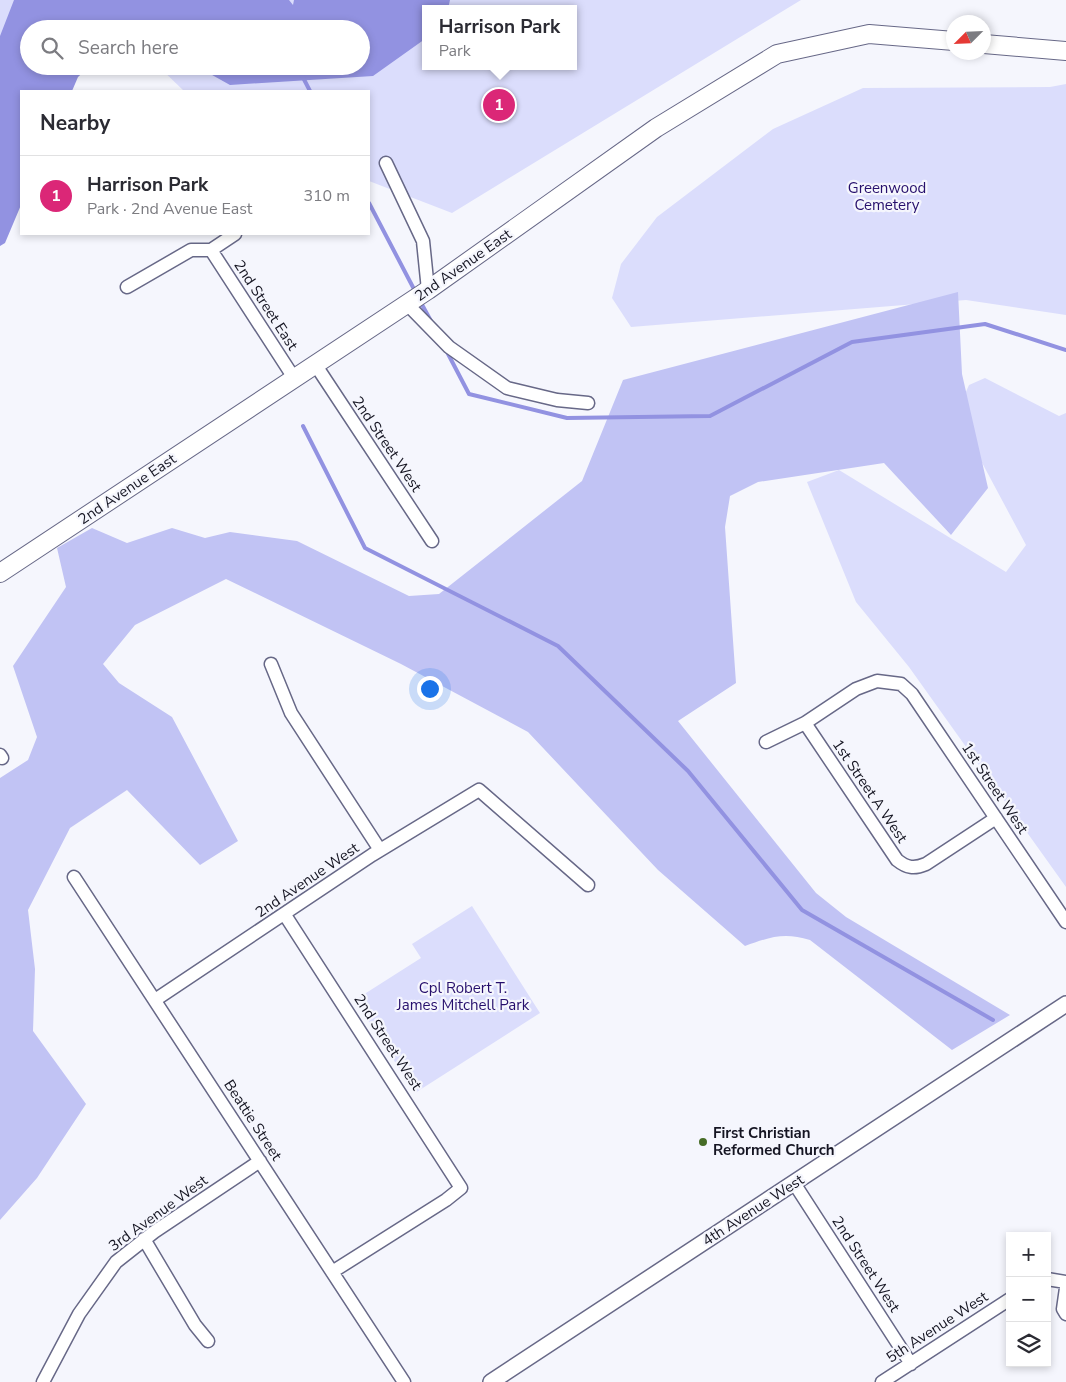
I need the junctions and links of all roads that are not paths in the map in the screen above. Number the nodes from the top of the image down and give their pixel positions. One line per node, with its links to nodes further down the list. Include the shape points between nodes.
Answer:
1 (946, 40): 8 (main road, 2nd Avenue East, via 869,34 777,54 656,128)
2 (991, 45): 3 (main road)
3 (1066, 51)
4 (386, 163): 8 (street, via 423,241)
5 (234, 235): 6 (street)
6 (211, 250): 7 (street, via 191,250); 11 (street, 2nd Street East)
7 (127, 287)
8 (428, 290): 9 (main road, 2nd Avenue East)
9 (407, 304): 10 (main road, 2nd Avenue East); 12 (street, via 449,347 507,388 557,400)
10 (315, 364): 11 (main road, 2nd Avenue East); 13 (street, 2nd Street West)
11 (294, 378): 14 (main road, 2nd Avenue East)
12 (588, 403)
13 (432, 541)
14 (0, 574)
15 (271, 664): 19 (street, via 291,713)
16 (805, 723): 17 (street); 18 (street, 1st Street West, via 856,690 877,681 901,684 912,694); 18 (street, 1st Street A West, via 897,860 906,867 926,864)
17 (766, 742)
18 (996, 818): 23 (street, 1st Street West)
19 (380, 850): 21 (street, 2nd Avenue West, via 479,790); 22 (street, 2nd Avenue West)
20 (74, 876): 24 (street, Beattie Street)
21 (588, 885)
22 (286, 915): 24 (street, 2nd Avenue West); 29 (street, 2nd Street West, via 461,1188)
23 (1066, 922)
24 (155, 1000): 26 (street, Beattie Street)
25 (1066, 1004): 27 (street, 4th Avenue West)
26 (260, 1162): 28 (street, 3rd Avenue West); 29 (street, Beattie Street)
27 (794, 1183): 36 (street, 2nd Street West); 39 (street, 4th Avenue West)
28 (144, 1239): 35 (street, via 195,1325); 37 (street, 3rd Avenue West, via 109,1270 79,1314)
29 (332, 1272): 38 (street, Beattie Street)
30 (1051, 1280): 31 (street)
31 (1066, 1282)
32 (1066, 1288): 34 (street, via 1063,1309)
33 (1006, 1303): 36 (street, 5th Avenue West)
34 (1066, 1314)
35 (208, 1341)
36 (911, 1364): 40 (street, 5th Avenue West)
37 (43, 1382)
38 (404, 1382)
39 (491, 1382)
40 (882, 1382)

